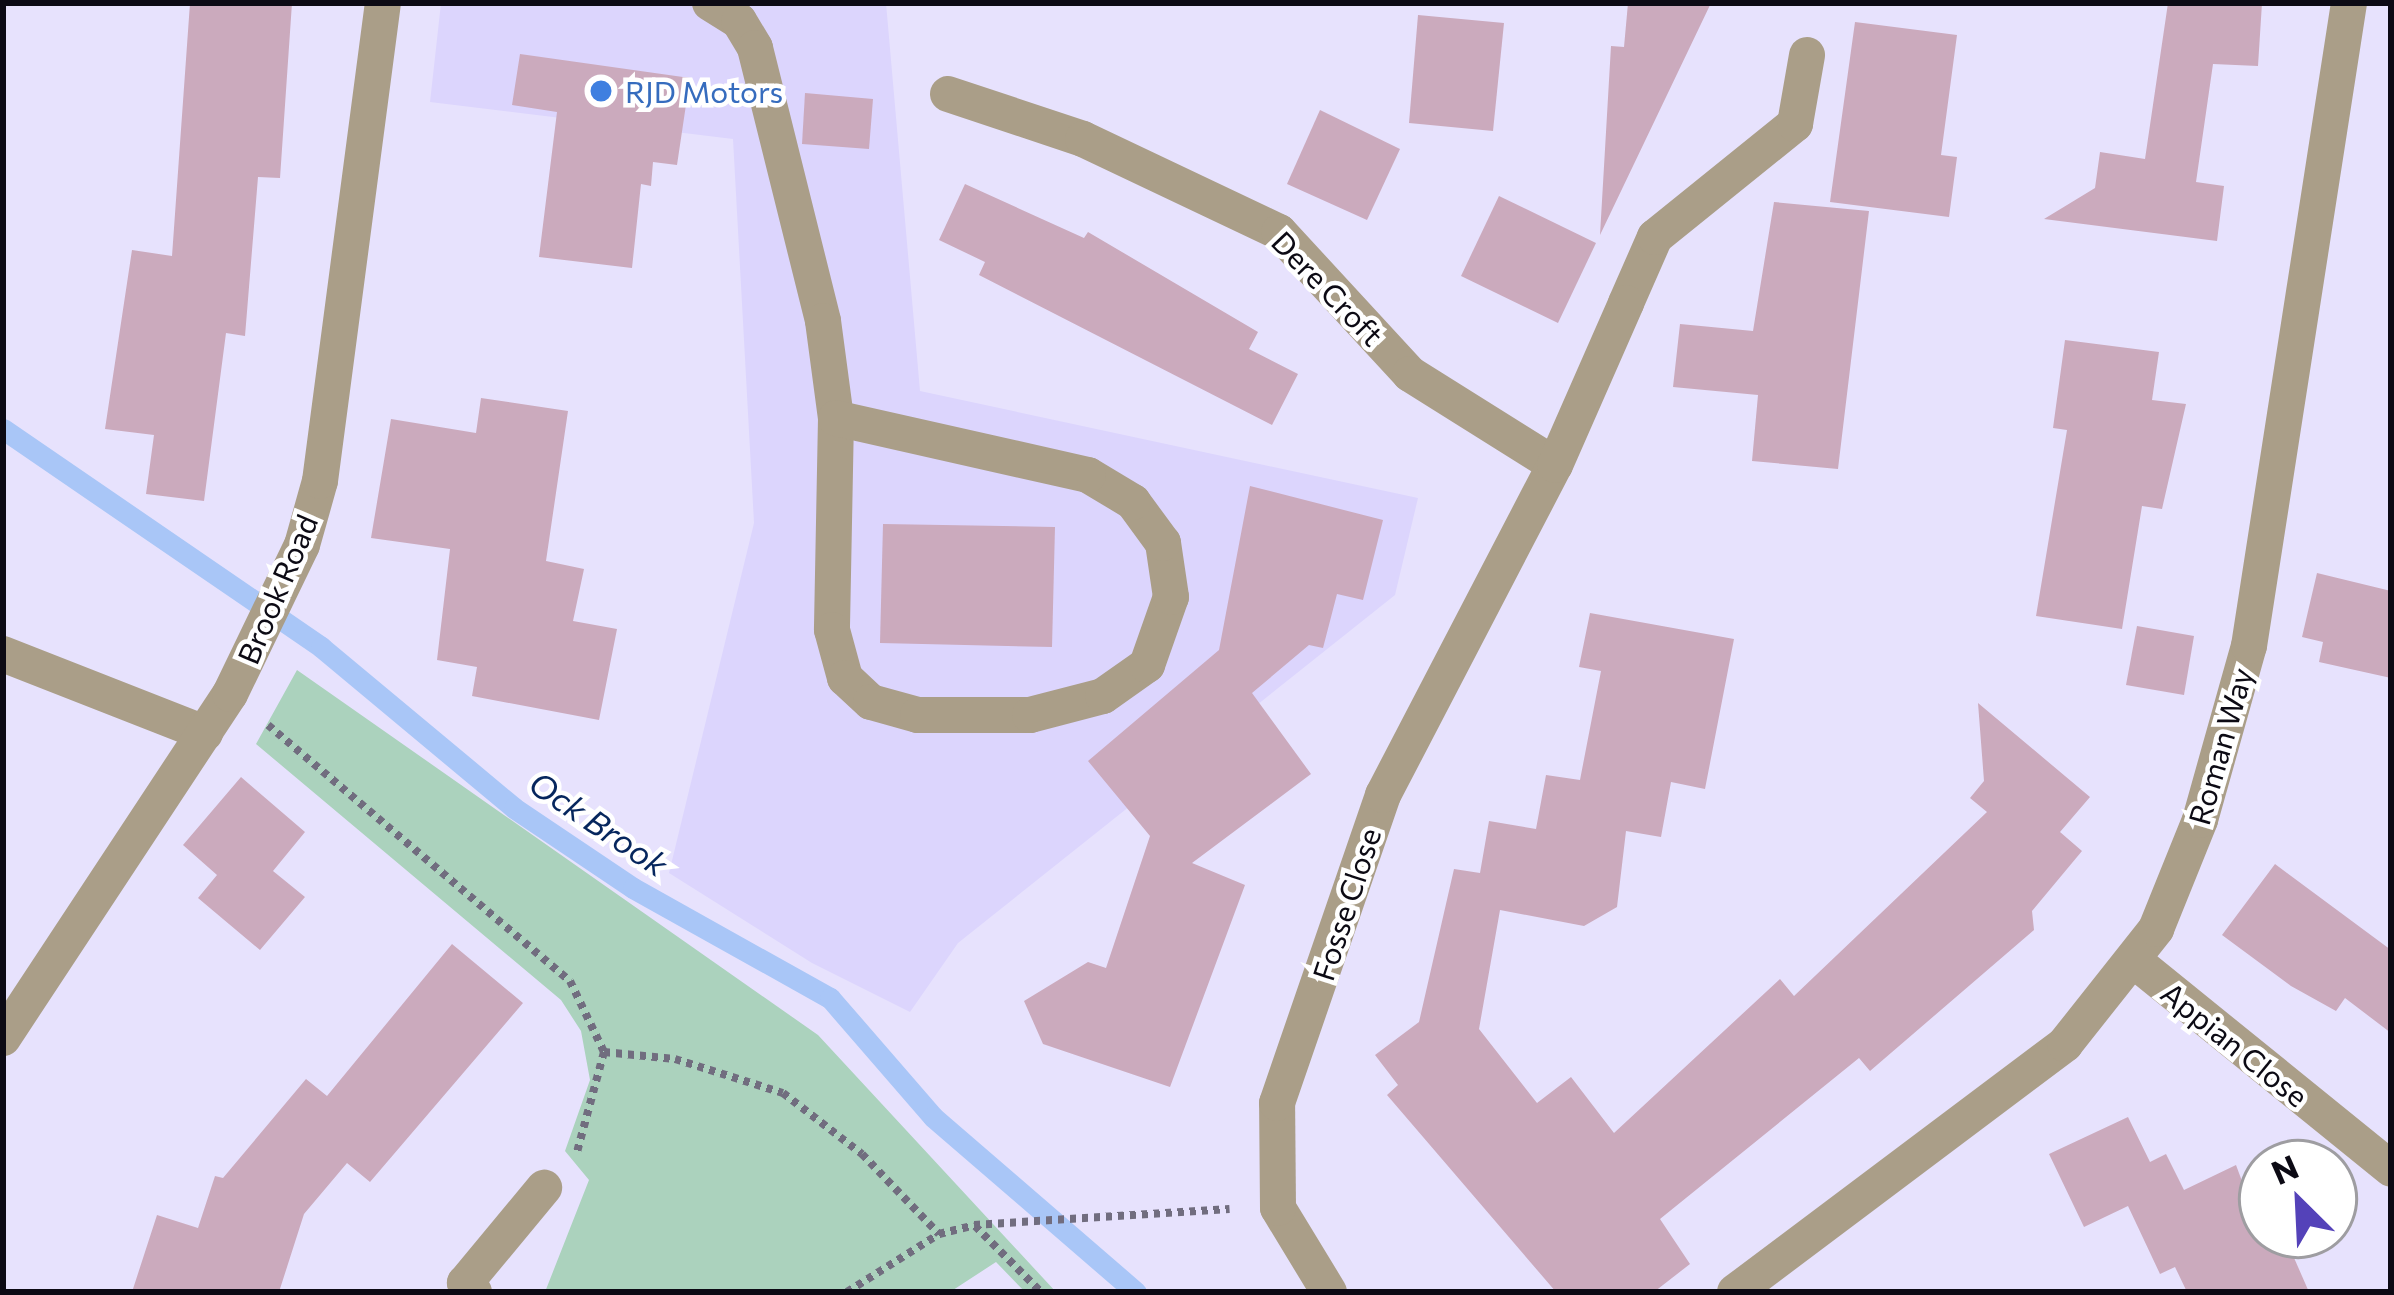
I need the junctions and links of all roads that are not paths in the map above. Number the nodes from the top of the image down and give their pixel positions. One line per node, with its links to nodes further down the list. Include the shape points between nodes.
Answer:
1 (383, 3): 9 (street, Brook Road, via 320,481 291,572)
2 (710, 3): 6 (street, via 739,21 755,48 794,192)
3 (2349, 3): 10 (street, Roman Way, via 2235,709 2200,820)
4 (1807, 55): 7 (street, via 1795,124 1655,237)
5 (948, 94): 7 (street, Dere Croft, via 1083,139 1279,232 1410,374)
6 (836, 418): 6 (street, via 832,630 844,678 872,702 917,715 1030,715 1102,696 1147,665 1171,597 1163,543 1133,502 1088,475)
7 (1555, 465): 15 (street, Fosse Close, via 1365,839 1334,957 1277,1102 1278,1208)
8 (3, 653): 9 (street)
9 (205, 733): 11 (street, Brook Road)
10 (2137, 963): 12 (street, Appian Close); 16 (street, Roman Way, via 2065,1044 1985,1110)
11 (3, 1038)
12 (2391, 1169)
13 (544, 1188): 14 (street, via 465,1283)
14 (474, 1292)
15 (1328, 1292)
16 (1735, 1292)

